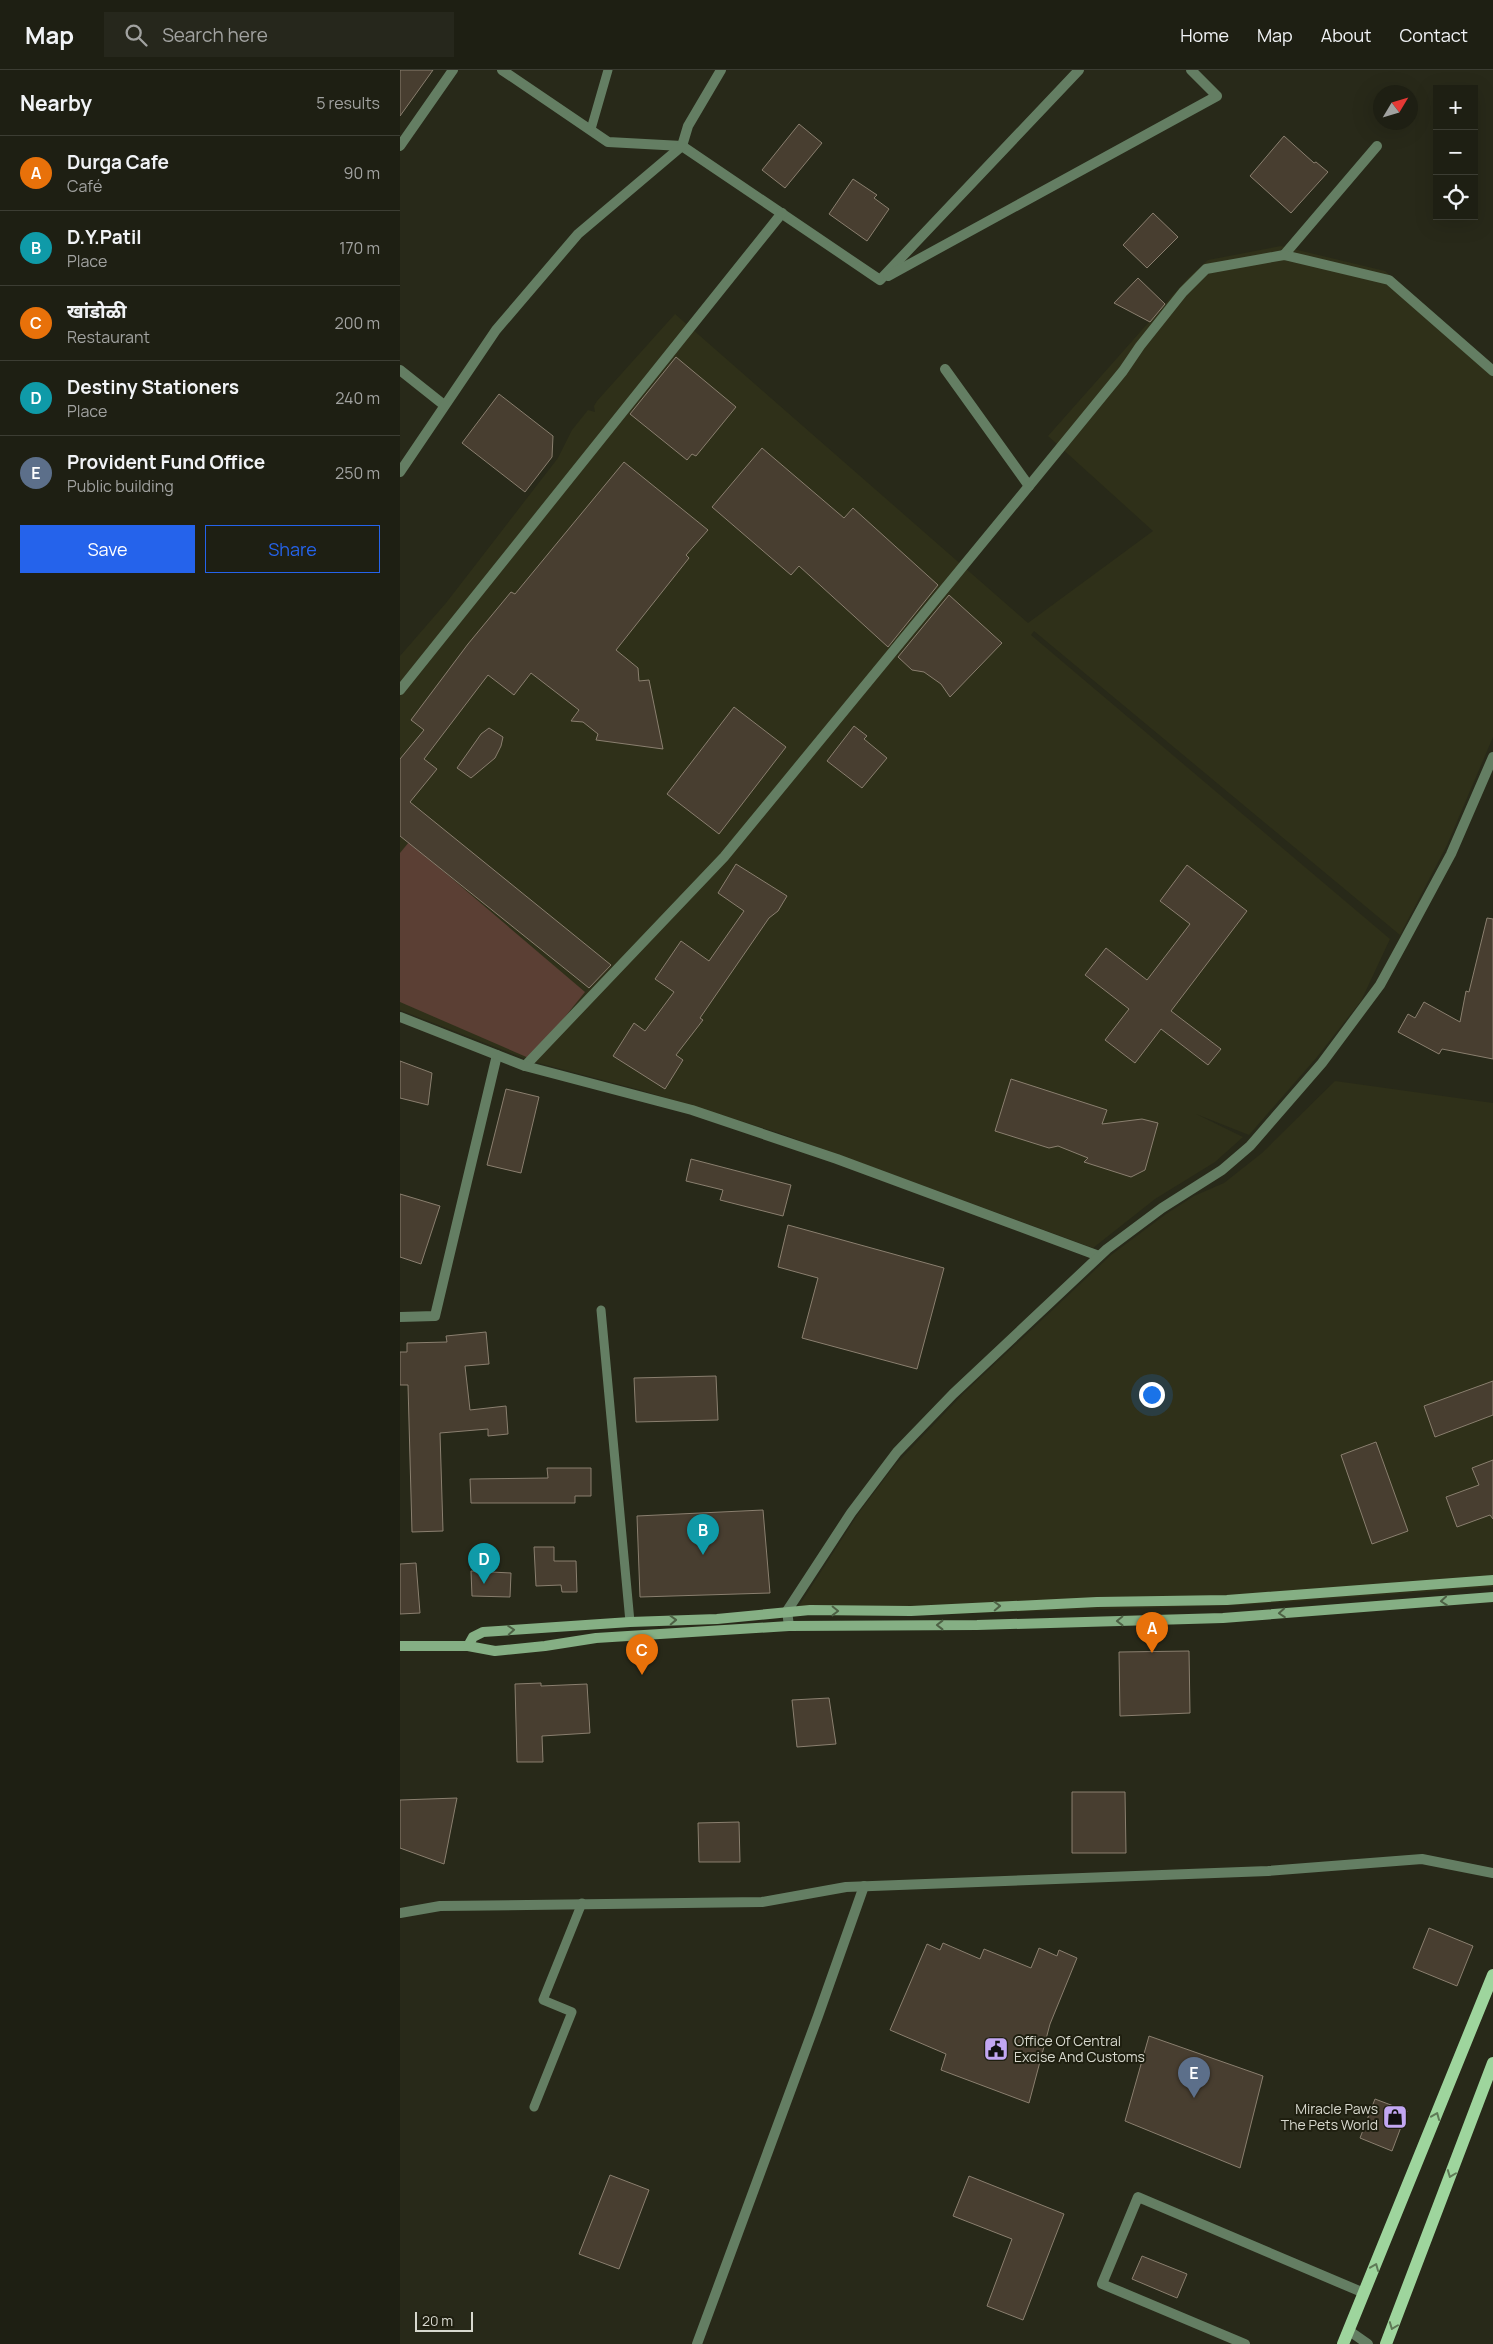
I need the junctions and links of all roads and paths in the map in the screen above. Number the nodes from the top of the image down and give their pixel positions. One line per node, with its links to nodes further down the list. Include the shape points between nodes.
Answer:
1 (453, 70): 8 (street)
2 (502, 70): 7 (street)
3 (608, 70): 7 (lane)
4 (721, 70): 9 (street, via 688,126)
5 (1078, 70): 13 (street)
6 (1191, 70): 13 (street, via 1217,96)
7 (591, 129): 9 (street, via 608,142)
8 (400, 146)
9 (682, 146): 11 (street); 17 (street, via 578,234 496,330)
10 (1377, 146): 12 (street)
11 (782, 213): 13 (street); 20 (street)
12 (1284, 255): 16 (street, via 1389,280); 19 (street, via 1206,269 1184,292)
13 (880, 280)
14 (944, 369): 19 (street)
15 (400, 370): 17 (street)
16 (1493, 371)
17 (444, 404): 18 (street)
18 (400, 472)
19 (1029, 486): 24 (street, via 724,858)
20 (400, 690)
21 (1493, 757): 25 (street, via 1451,854 1403,943 1380,985 1335,1046 1268,1126 1230,1164 1162,1208)
22 (400, 1017): 23 (street)
23 (497, 1054): 24 (street); 27 (street, via 435,1316)
24 (524, 1066): 25 (street, via 692,1110 837,1159)
25 (1099, 1256): 30 (street, via 957,1390 897,1452 851,1513)
26 (601, 1310): 31 (lane)
27 (400, 1317)
28 (1493, 1580): 30 (main road, one-way to 28, via 911,1611 1227,1600)
29 (1493, 1597): 32 (main road, one-way to 32, via 1223,1618)
30 (787, 1611): 31 (main road, one-way to 30, via 717,1619); 32 (street)
31 (630, 1622): 34 (main road, one-way to 31, via 483,1632)
32 (788, 1626): 34 (main road, via 596,1638 495,1651)
33 (400, 1646): 34 (main road)
34 (468, 1646)
35 (1493, 1873): 36 (street, via 1422,1859 1268,1871)
36 (864, 1886): 37 (street, via 762,1902); 44 (street)
37 (582, 1903): 38 (street, via 440,1906); 41 (lane, via 543,2000 572,2012)
38 (400, 1913)
39 (1493, 1975): 42 (main road, one-way to 39)
40 (1493, 2063): 48 (main road, one-way to 48)
41 (534, 2107)
42 (1364, 2293): 43 (main road); 45 (street, via 1138,2197 1102,2284)
43 (1348, 2330): 46 (main road); 47 (street)
44 (697, 2344)
45 (1245, 2344)
46 (1342, 2344)
47 (1368, 2344)
48 (1386, 2344)

